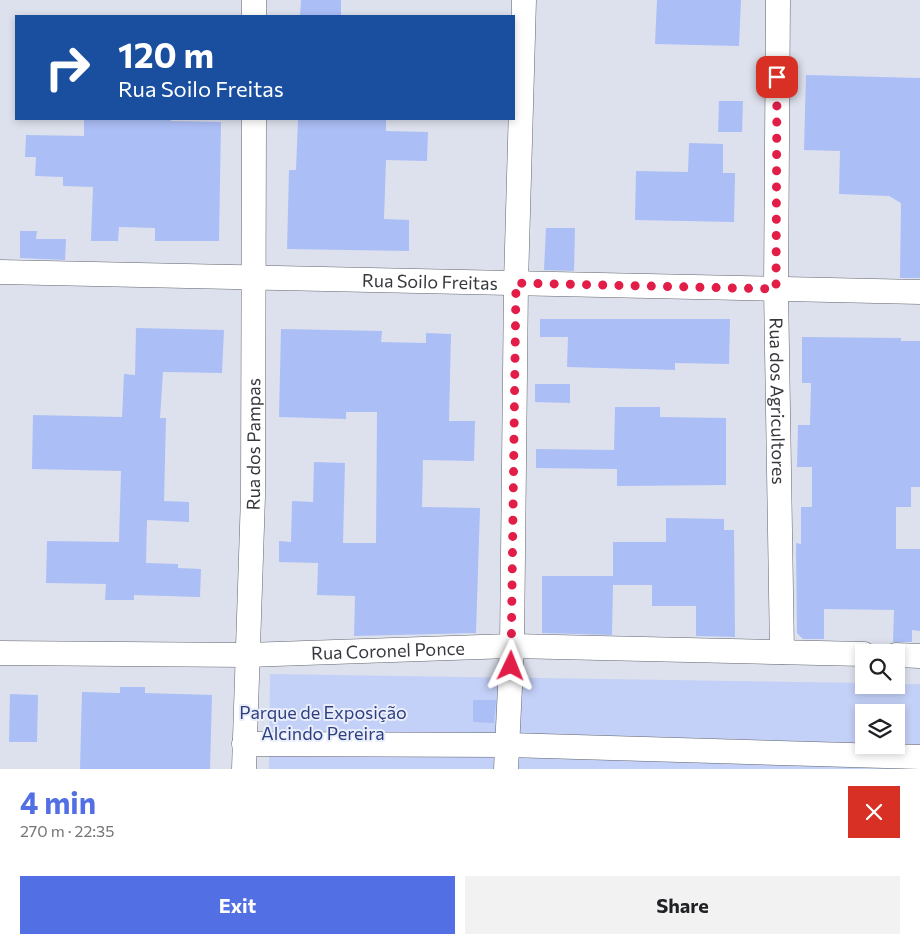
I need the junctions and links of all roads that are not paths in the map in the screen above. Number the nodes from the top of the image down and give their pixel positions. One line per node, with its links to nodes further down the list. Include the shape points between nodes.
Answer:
1 (254, 0): 4 (street)
2 (524, 0): 8 (street)
3 (778, 0): 9 (street, Rua dos Agricultores)
4 (254, 15)
5 (254, 120): 7 (street, Rua dos Pampas)
6 (0, 272): 7 (street, Rua Soilo Freitas)
7 (252, 277): 8 (street, Rua Soilo Freitas); 15 (street, Rua dos Pampas, via 253,496)
8 (516, 283): 9 (street, Rua Soilo Freitas); 11 (street)
9 (776, 289): 10 (street, Rua Soilo Freitas); 12 (street, Rua dos Agricultores)
10 (920, 292)
11 (512, 646): 12 (street, Rua Coronel Ponce); 15 (street, Rua Coronel Ponce); 19 (street)
12 (782, 652): 14 (street, Rua Coronel Ponce)
13 (0, 653): 15 (street, Rua Coronel Ponce)
14 (855, 654)
15 (247, 655): 18 (street, Rua dos Pampas)
16 (905, 655): 17 (street)
17 (920, 656)
18 (244, 744): 19 (street); 22 (street, Rua dos Pampas)
19 (508, 745): 21 (street); 23 (street)
20 (920, 757): 21 (street)
21 (748, 761)
22 (244, 769)
23 (506, 769)

